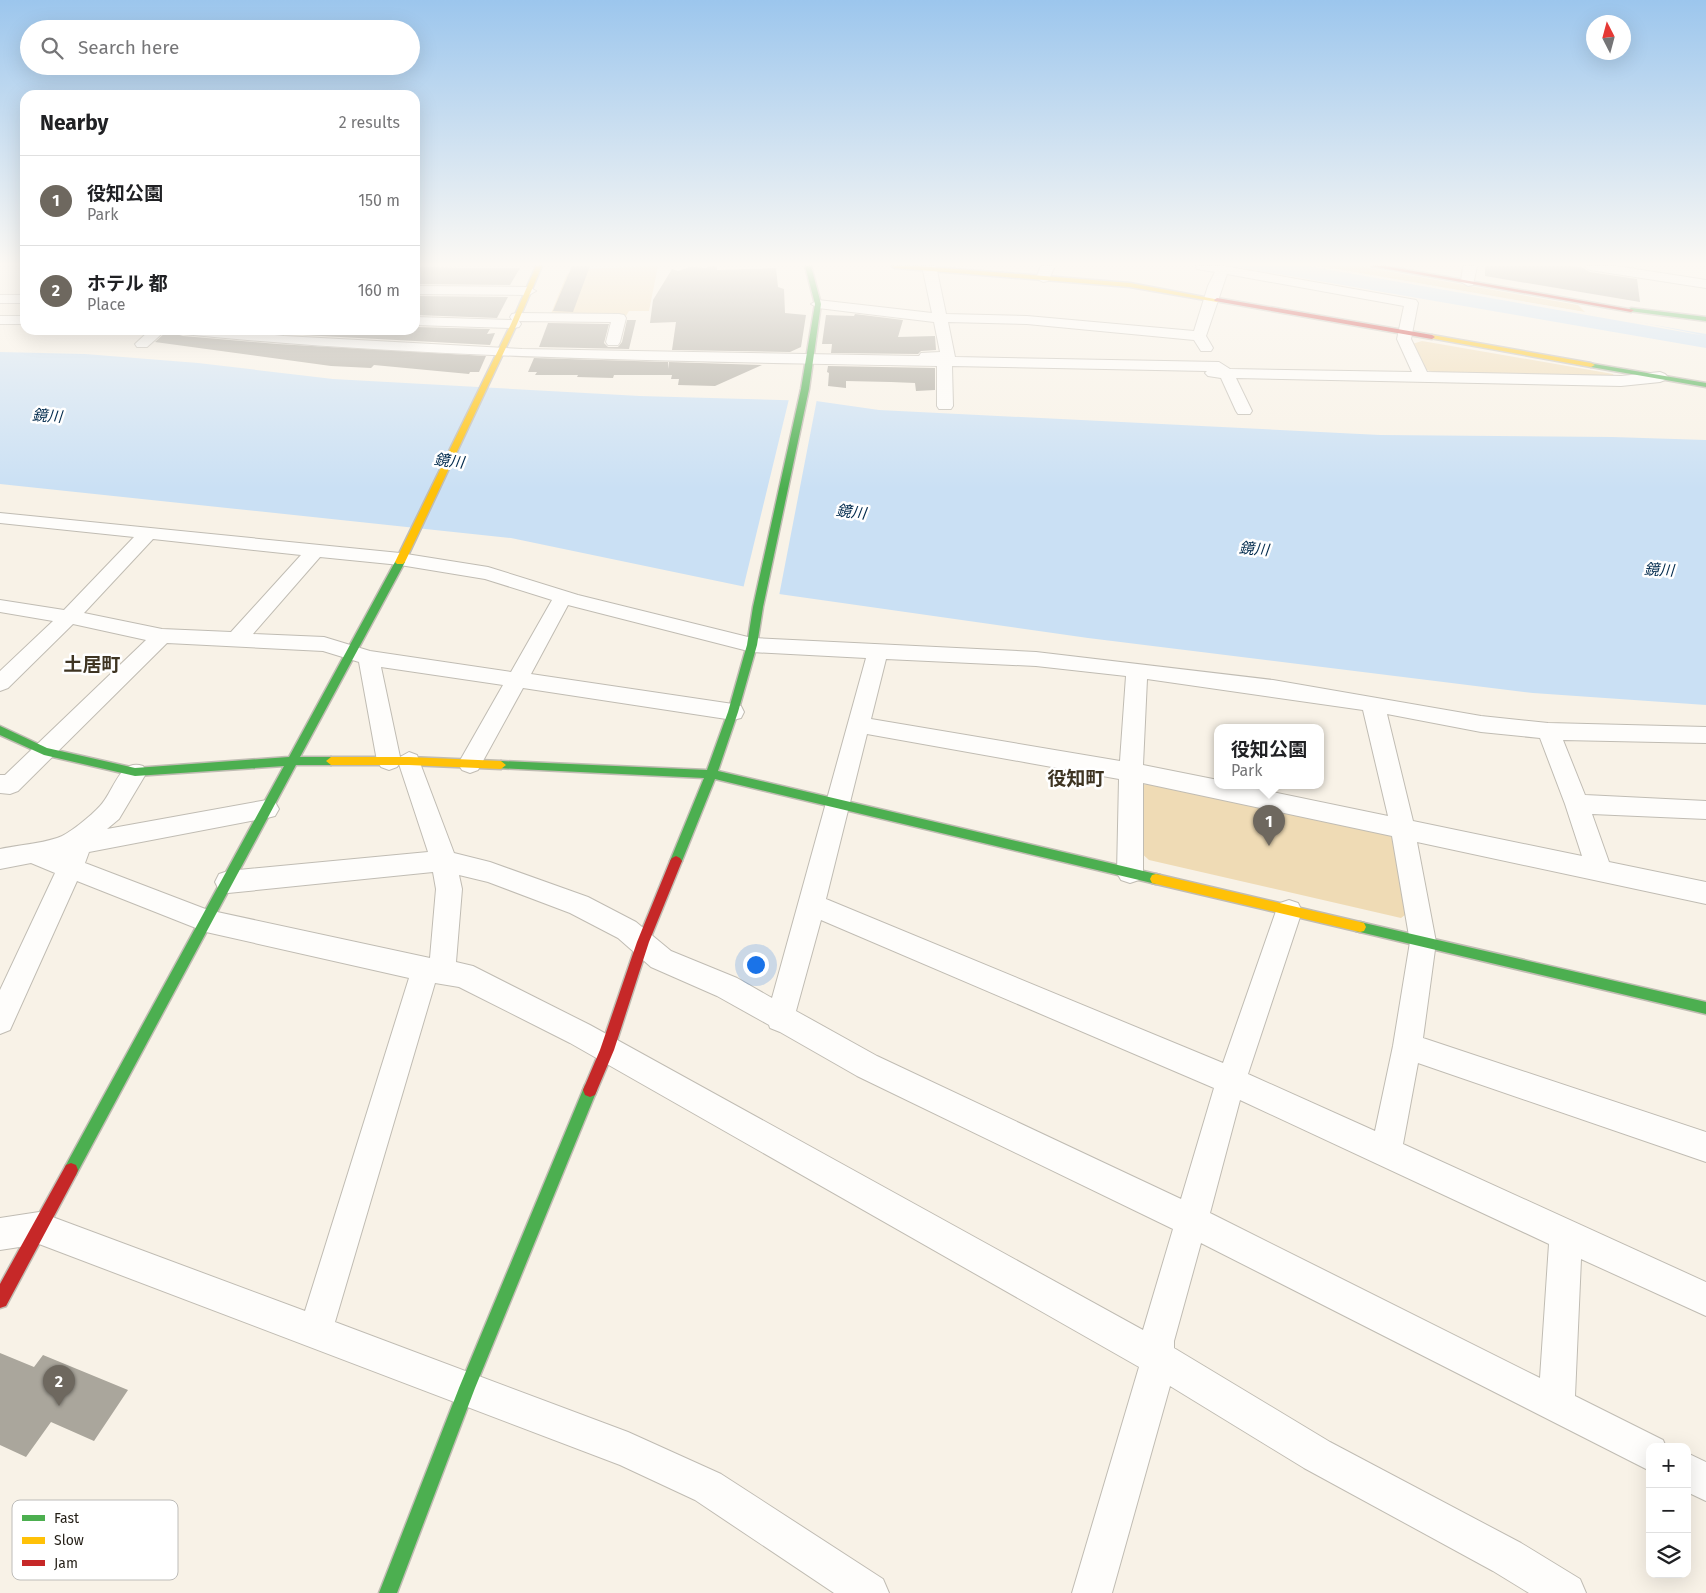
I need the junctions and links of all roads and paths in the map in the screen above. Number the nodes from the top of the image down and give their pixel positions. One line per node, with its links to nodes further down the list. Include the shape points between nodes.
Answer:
1 (146, 340): 10 (street)
2 (290, 340): 12 (street)
3 (506, 340): 12 (street)
4 (530, 340): 11 (street)
5 (813, 340): 13 (street)
6 (944, 340): 14 (street, via 948,356 913,356)
7 (1201, 340): 16 (street)
8 (1405, 340): 17 (street)
9 (1448, 340): 18 (street)
10 (142, 344)
11 (529, 344): 12 (street); 13 (street)
12 (500, 352): 25 (street)
13 (810, 358): 14 (street); 31 (street)
14 (909, 360): 15 (street)
15 (944, 364): 16 (street); 20 (street)
16 (1222, 370): 17 (street); 21 (street)
17 (1422, 377): 18 (street, via 1621,381)
18 (1660, 377): 19 (street)
19 (1706, 385)
20 (945, 406)
21 (1244, 411)
22 (0, 518): 23 (street)
23 (148, 534): 24 (street); 28 (street)
24 (316, 550): 25 (street); 30 (street)
25 (403, 552): 26 (street); 33 (street)
26 (562, 596): 31 (street); 35 (street)
27 (0, 606): 28 (street)
28 (69, 617): 29 (street); 36 (street)
29 (162, 636): 30 (street); 43 (street)
30 (238, 639): 33 (street, via 324,644)
31 (752, 645): 32 (street); 38 (street)
32 (878, 650): 34 (street, via 1036,659); 39 (street)
33 (360, 655): 35 (street); 44 (street); 45 (street)
34 (1137, 670): 37 (street); 48 (street)
35 (516, 680): 38 (street); 46 (street)
36 (0, 683)
37 (1374, 704): 41 (street, via 1481,724); 56 (street)
38 (733, 712): 49 (street)
39 (860, 726): 48 (street); 52 (street)
40 (0, 730): 43 (street)
41 (1548, 731): 42 (street); 51 (street)
42 (1706, 735)
43 (44, 751): 47 (street); 50 (street, via 10,785)
44 (399, 761): 45 (street); 46 (street); 60 (street)
45 (292, 762): 47 (street); 53 (street)
46 (470, 764): 49 (street)
47 (136, 772): 55 (street)
48 (1131, 772): 56 (street); 62 (street)
49 (711, 774): 52 (street); 68 (street)
50 (0, 784)
51 (1577, 804): 54 (street); 61 (street)
52 (838, 805): 62 (street); 65 (street)
53 (267, 809): 57 (street); 63 (street)
54 (1706, 810)
55 (110, 812): 57 (street); 58 (street)
56 (1403, 830): 61 (street); 69 (street)
57 (116, 836): 58 (street)
58 (70, 854): 59 (street, via 32,854); 67 (street); 71 (street)
59 (0, 859)
60 (444, 861): 63 (street); 68 (street, via 490,872 579,905 627,930); 70 (street, via 449,889)
61 (1599, 870): 64 (street)
62 (1130, 873): 66 (street)
63 (228, 882): 67 (street)
64 (1706, 893)
65 (812, 905): 73 (street); 77 (street)
66 (1289, 911): 69 (street); 77 (street)
67 (206, 921): 70 (street); 81 (street)
68 (642, 942): 73 (street, via 661,959 727,987); 76 (street)
69 (1423, 942): 72 (street); 75 (street)
70 (433, 971): 76 (street, via 463,975); 86 (street)
71 (9, 981): 74 (street)
72 (1706, 1008)
73 (780, 1019): 80 (street, via 867,1066)
74 (0, 1021)
75 (1407, 1046): 78 (street); 79 (street)
76 (607, 1050): 87 (street); 88 (street)
77 (1231, 1081): 79 (street); 80 (street)
78 (1706, 1147)
79 (1386, 1152): 83 (street)
80 (1192, 1221): 87 (street, via 1156,1341); 89 (street)
81 (39, 1228): 82 (street); 85 (street); 86 (street)
82 (0, 1234)
83 (1566, 1234): 84 (street); 89 (street)
84 (1706, 1299)
85 (0, 1300)
86 (315, 1333): 88 (street)
87 (1156, 1357): 95 (street, via 1157,1371); 96 (street, via 1316,1455 1507,1557)
88 (467, 1388): 93 (street); 94 (street, via 628,1450 708,1486)
89 (1556, 1406): 90 (street)
90 (1646, 1451)
91 (1691, 1474): 92 (street)
92 (1706, 1482)
93 (388, 1593)
94 (870, 1593)
95 (1092, 1593)
96 (1566, 1593)

